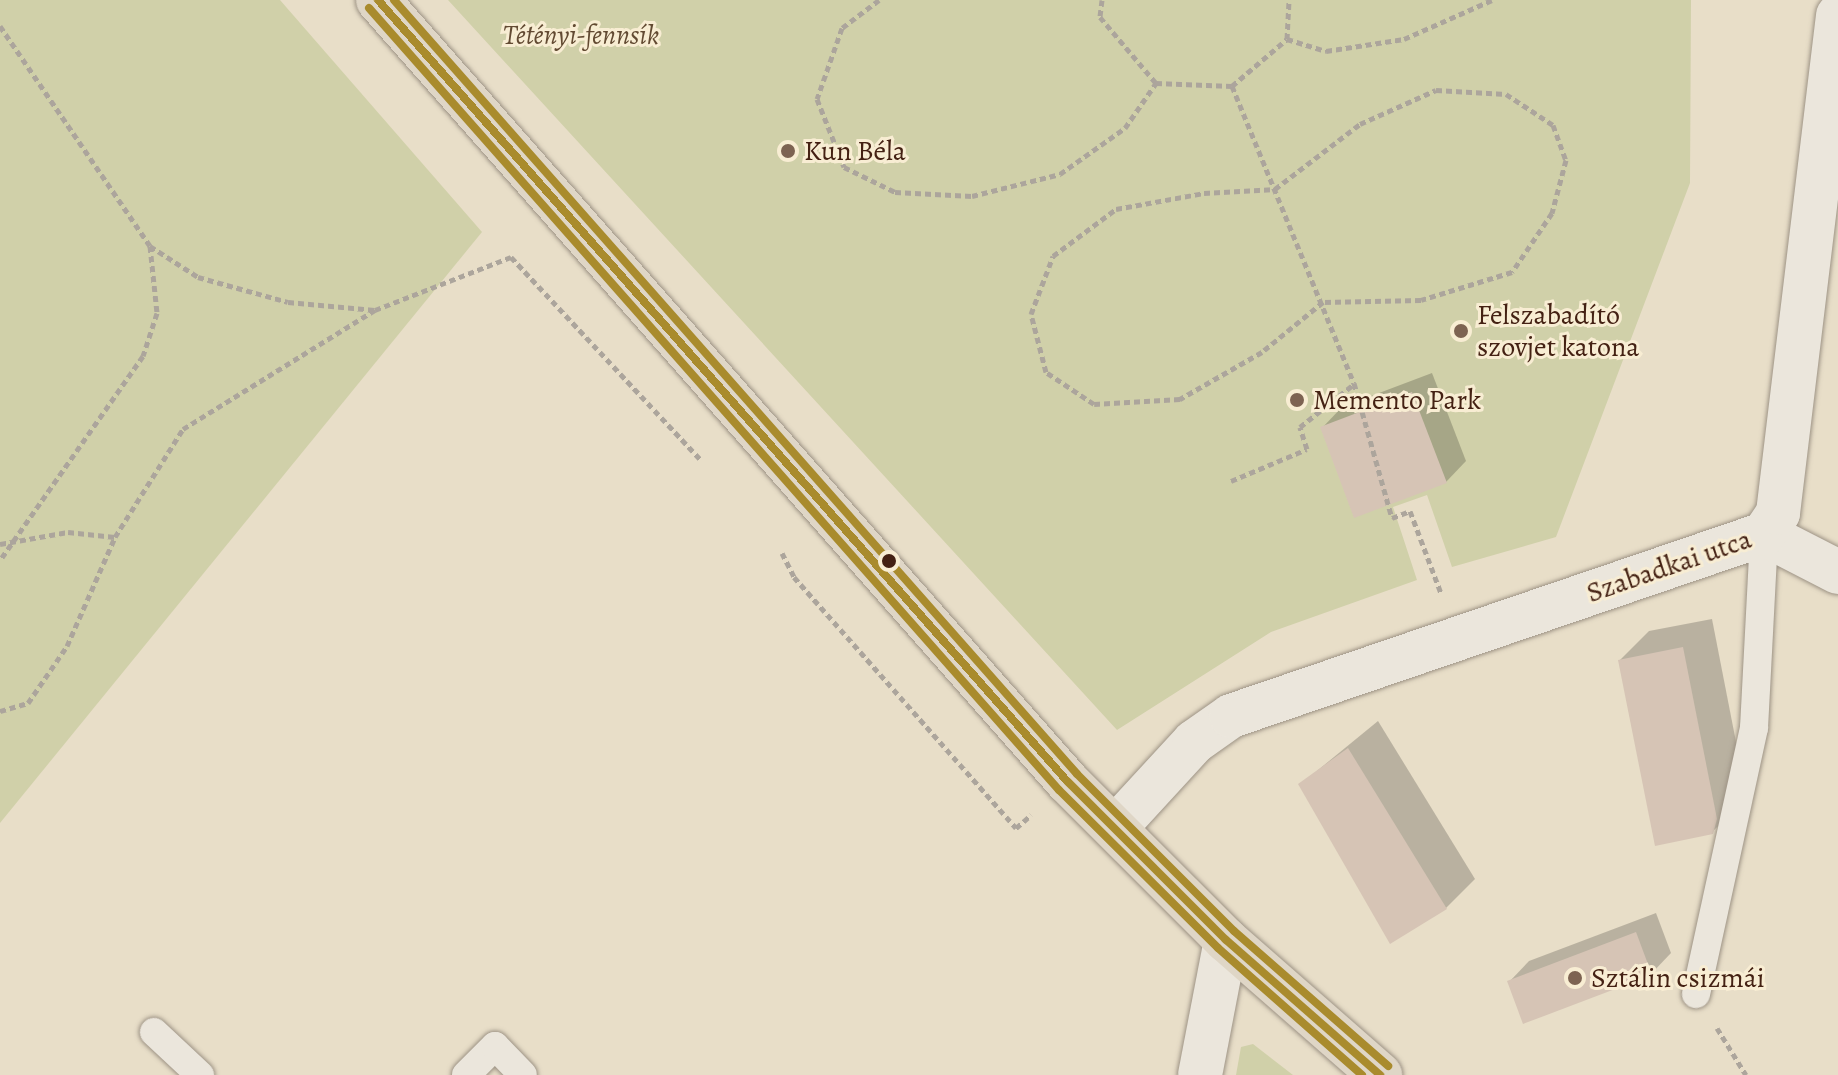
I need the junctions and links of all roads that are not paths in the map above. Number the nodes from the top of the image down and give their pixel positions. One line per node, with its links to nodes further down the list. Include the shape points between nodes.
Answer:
1 (378, 0): 5 (main road, via 866,559)
2 (1837, 31): 3 (street, Szabadkai utca, via 1778,513)
3 (1764, 534): 4 (street); 5 (street, Szabadkai utca, via 1231,716 1194,742); 7 (lane, via 1754,728)
4 (1838, 572)
5 (1115, 828): 6 (main road)
6 (1226, 940): 12 (street); 13 (main road)
7 (1696, 994)
8 (154, 1032): 9 (lane)
9 (200, 1075)
10 (466, 1075): 11 (lane, via 495,1046)
11 (523, 1075)
12 (1200, 1075)
13 (1380, 1075)

